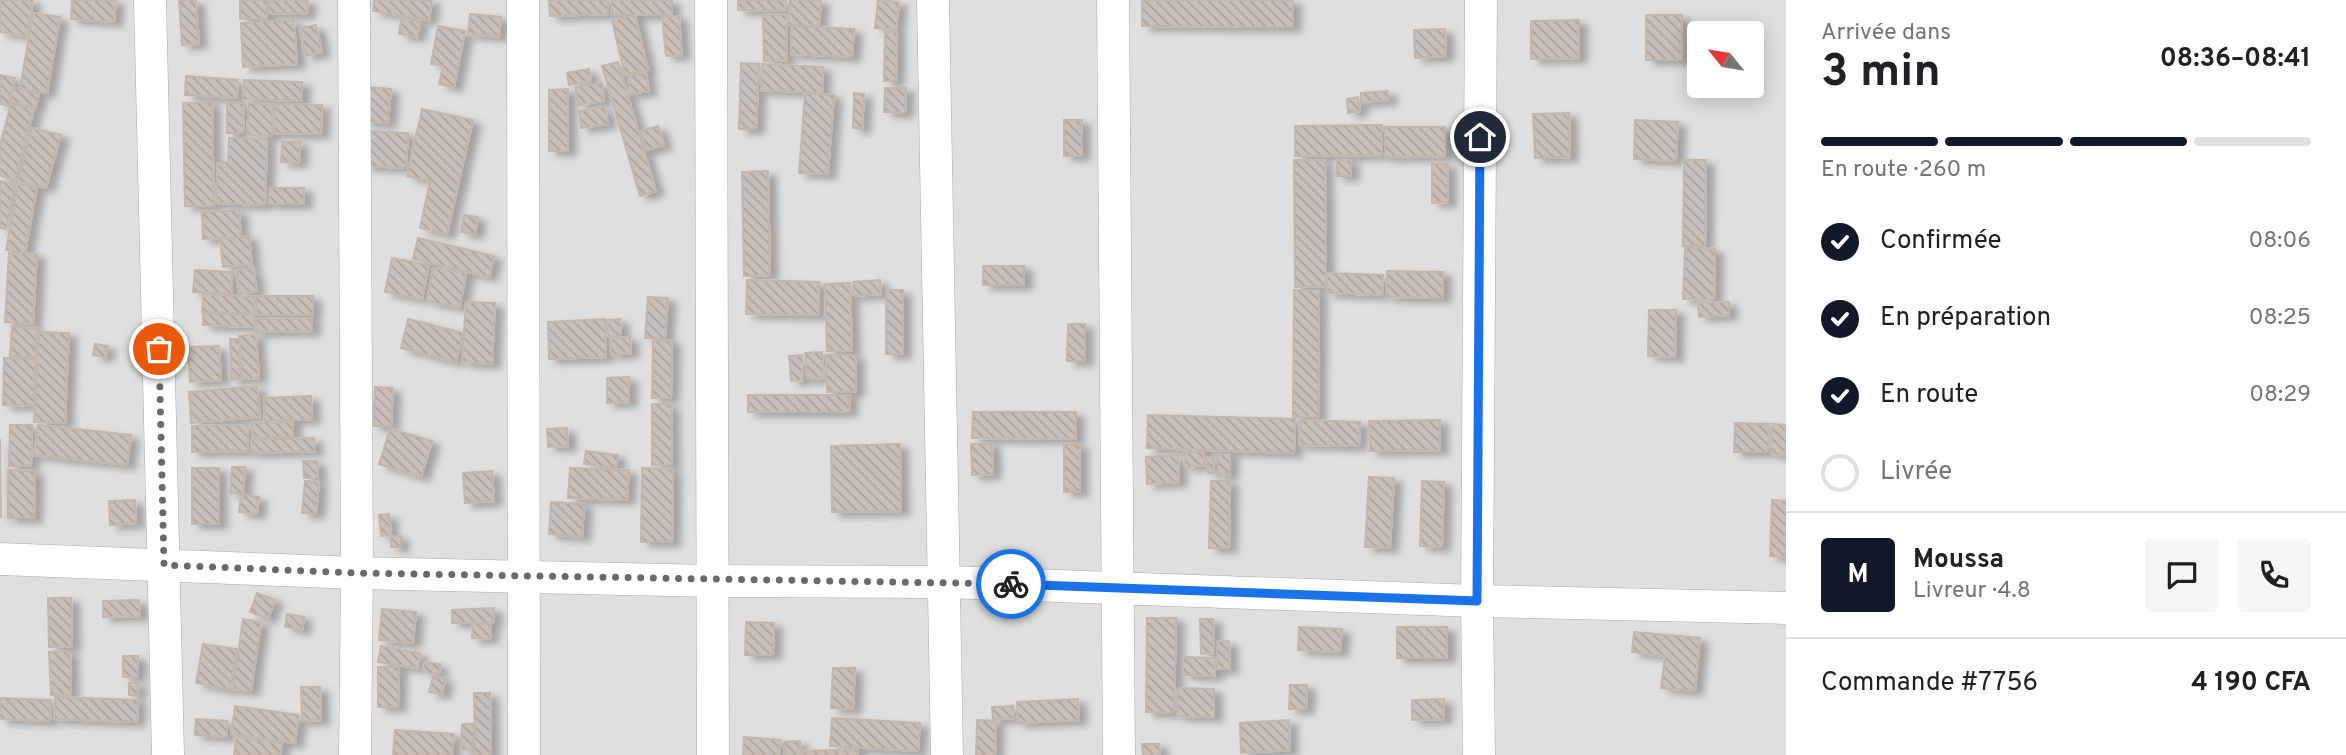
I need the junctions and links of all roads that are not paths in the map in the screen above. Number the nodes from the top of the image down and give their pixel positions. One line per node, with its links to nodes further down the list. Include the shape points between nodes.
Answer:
1 (150, 0): 9 (street)
2 (354, 0): 10 (street)
3 (523, 0): 11 (street)
4 (710, 0): 12 (street)
5 (933, 0): 13 (street)
6 (1113, 0): 14 (street)
7 (1480, 0): 15 (street)
8 (0, 559): 9 (street)
9 (164, 565): 10 (street); 17 (street)
10 (356, 573): 11 (street); 18 (street)
11 (525, 577): 12 (street); 19 (street)
12 (713, 580): 13 (street); 20 (street)
13 (945, 582): 14 (street); 21 (street)
14 (1118, 588): 15 (street); 22 (street)
15 (1477, 601): 16 (street); 23 (street)
16 (1786, 608)
17 (168, 755)
18 (355, 755)
19 (524, 755)
20 (713, 755)
21 (947, 755)
22 (1119, 755)
23 (1479, 755)

